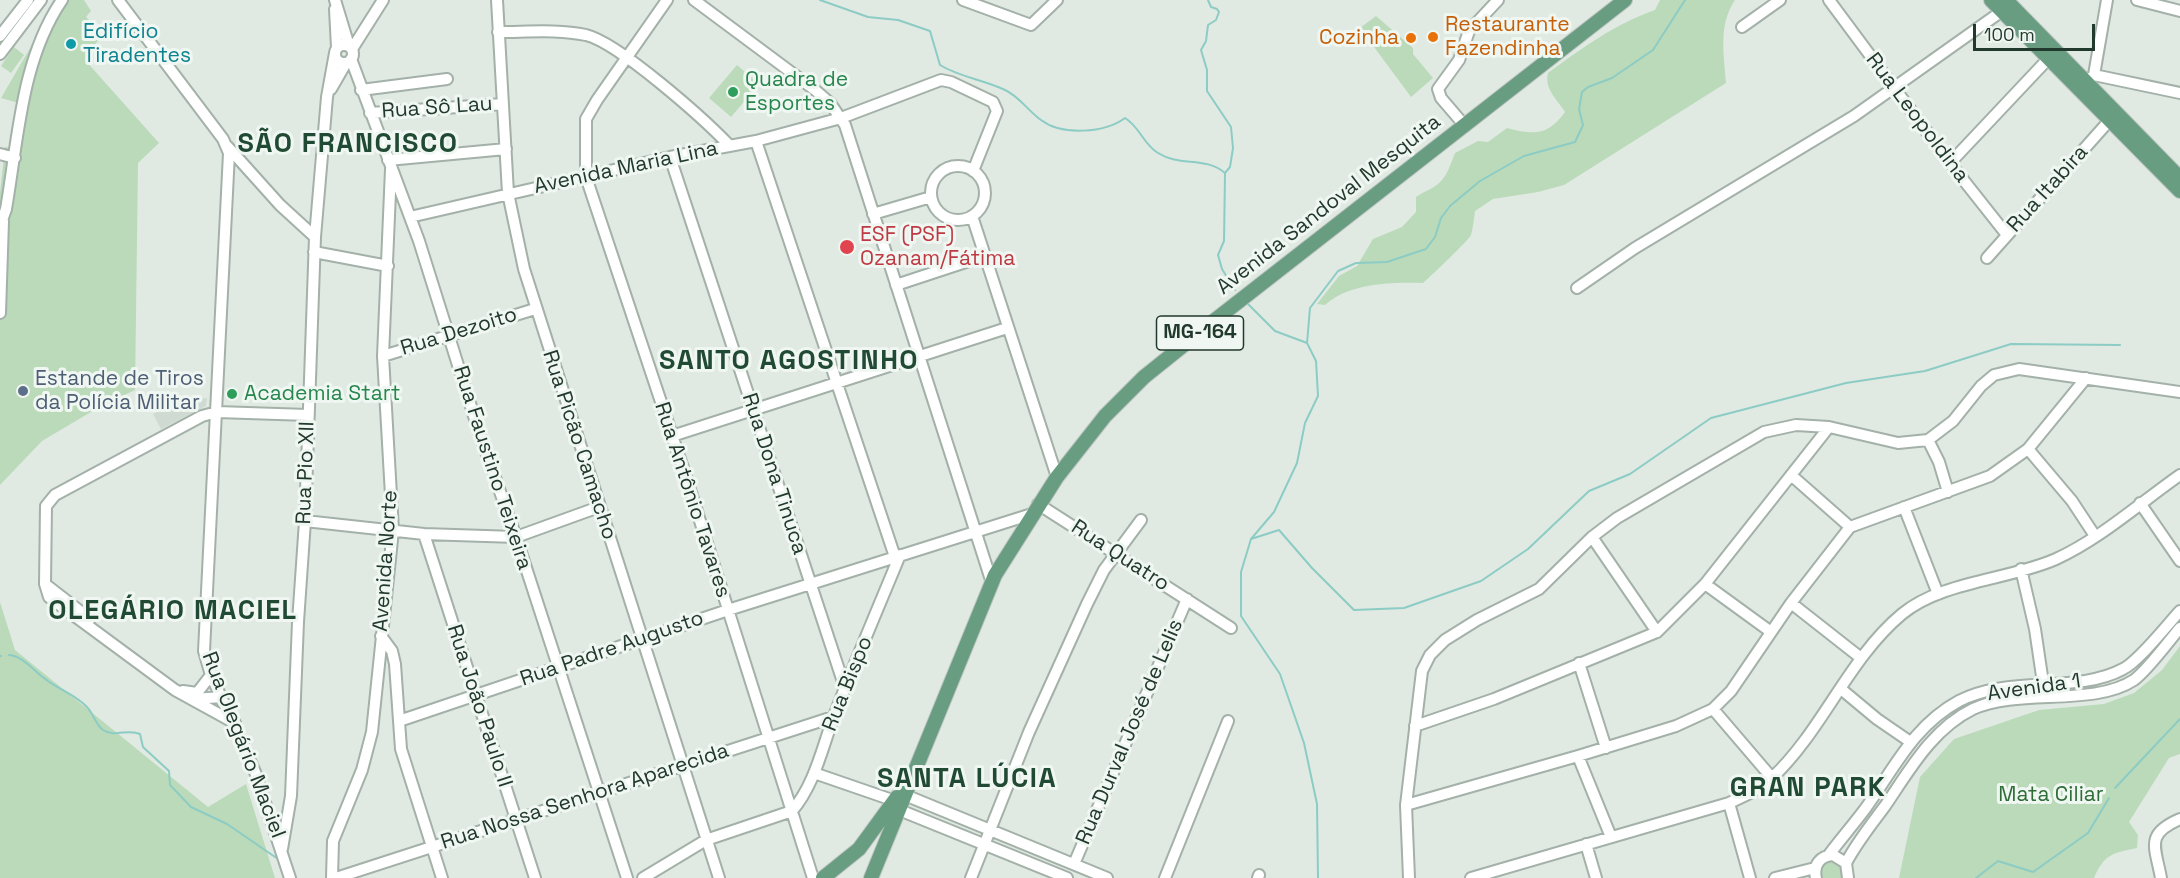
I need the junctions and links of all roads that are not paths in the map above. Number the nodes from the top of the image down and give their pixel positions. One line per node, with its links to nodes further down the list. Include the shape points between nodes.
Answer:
1 (28, 0): 23 (street)
2 (41, 0): 25 (street)
3 (62, 0): 44 (street, via 38,51)
4 (118, 0): 42 (street)
5 (334, 0): 24 (street, Rua Faustino Teixeira); 26 (street, Rua Faustino Teixeira)
6 (383, 0): 26 (street, Rua Pio XII)
7 (497, 0): 22 (street, Rua Picão Camacho)
8 (667, 0): 27 (street, Rua Antônio Tavares)
9 (694, 0): 37 (street, via 815,90)
10 (963, 0): 11 (street, via 1031,25)
11 (1058, 0)
12 (1498, 0): 39 (street, via 1469,31 1459,60 1438,89)
13 (1625, 0): 39 (main road, Avenida Sandoval Mesquita / MG-164)
14 (1780, 0): 21 (street)
15 (1829, 0): 31 (street, Rua Leopoldina)
16 (1991, 0): 19 (main road)
17 (2107, 0): 30 (street)
18 (2137, 0): 20 (street)
19 (2004, 5): 28 (main road); 30 (main road); 31 (street)
20 (2180, 11)
21 (1742, 27)
22 (498, 32): 27 (street, via 588,36); 35 (street, Rua Picão Camacho)
23 (0, 36)
24 (336, 50): 26 (street, via 344,44); 26 (street, via 337,60); 34 (street, Rua Pio XII)
25 (0, 54)
26 (350, 54): 32 (street, Rua Faustino Teixeira); 34 (street, Rua Pio XII)
27 (625, 58): 41 (street); 49 (street, Rua Antônio Tavares, via 586,119)
28 (2048, 59): 30 (main road); 47 (street)
29 (447, 79): 32 (street)
30 (2086, 82): 33 (street); 38 (main road); 50 (main road)
31 (1894, 89): 47 (street, Rua Leopoldina); 65 (street, via 1635,248)
32 (361, 90): 36 (street, Rua Faustino Teixeira)
33 (2180, 93)
34 (327, 98): 59 (street, Rua Pio XII)
35 (503, 104): 36 (street, Rua Sô Lau); 43 (street, Rua Picão Camacho)
36 (370, 113): 46 (street, Rua Faustino Teixeira)
37 (841, 118): 40 (street, Avenida Maria Lina); 48 (street, Avenida Maria Lina, via 941,80 951,82 993,102 997,111); 54 (street)
38 (2109, 121): 51 (main road); 58 (street, Rua Itabira)
39 (1465, 126): 84 (main road, Avenida Sandoval Mesquita / MG-164, via 1144,377 1105,416)
40 (756, 141): 41 (street, Avenida Maria Lina); 73 (street)
41 (729, 145): 45 (street, Avenida Maria Lina)
42 (227, 146): 59 (street); 76 (street, Rua Olegário Maciel)
43 (506, 149): 46 (street); 52 (street, Rua Picão Camacho)
44 (5, 157): 57 (street)
45 (670, 157): 49 (street, Avenida Maria Lina); 75 (street, Rua Dona Tinuca)
46 (389, 163): 56 (street, Rua Faustino Teixeira); 63 (street, Avenida Norte)
47 (1950, 163): 58 (street, Rua Leopoldina)
48 (973, 171): 53 (street, via 948,168 934,179); 55 (street, via 980,177 985,194)
49 (586, 177): 52 (street, Avenida Maria Lina); 79 (street, Rua Antônio Tavares)
50 (2180, 178)
51 (2180, 191)
52 (508, 193): 56 (street, Avenida Maria Lina); 66 (street, Rua Picão Camacho)
53 (931, 197): 54 (street); 55 (street, via 933,205 946,218)
54 (873, 213): 64 (street)
55 (972, 216): 61 (street)
56 (410, 217): 69 (street, Rua Faustino Teixeira)
57 (2, 223): 67 (street)
58 (2007, 235): 62 (street, Rua Itabira)
59 (315, 237): 60 (street, Rua Pio XII)
60 (314, 252): 63 (street); 77 (street, Rua Pio XII)
61 (984, 256): 64 (street); 68 (street)
62 (1987, 258)
63 (388, 266): 70 (street, Avenida Norte)
64 (896, 285): 71 (street)
65 (1577, 288)
66 (535, 309): 69 (street, Rua Dezoito); 87 (street, Rua Picão Camacho)
67 (0, 314)
68 (1007, 328): 71 (street); 84 (street)
69 (448, 335): 70 (street, Rua Dezoito); 97 (street, Rua Faustino Teixeira)
70 (383, 356): 93 (street, Avenida Norte)
71 (918, 357): 73 (street); 94 (street)
72 (2086, 378): 74 (street); 80 (street, via 2019,369 1994,375 1953,421); 81 (street)
73 (836, 382): 75 (street); 100 (street)
74 (2180, 392)
75 (753, 410): 79 (street); 104 (street, Rua Dona Tinuca)
76 (217, 412): 77 (street); 120 (street, Rua Olegário Maciel, via 204,644); 125 (street, via 202,416 49,500 44,514 45,584 49,597)
77 (308, 415): 91 (street, Rua Pio XII)
78 (1829, 426): 80 (street, via 1898,443); 82 (street); 98 (street, via 1796,425 1764,432 1617,518)
79 (672, 436): 109 (street, Rua Antônio Tavares)
80 (1928, 440): 85 (street)
81 (2028, 448): 85 (street, via 1990,476); 96 (street)
82 (1791, 475): 92 (street); 105 (street)
83 (2180, 475): 86 (street)
84 (1057, 477): 89 (main road, Avenida Sandoval Mesquita / MG-164)
85 (1948, 492): 88 (street)
86 (2140, 503): 96 (street); 101 (street)
87 (599, 507): 97 (street); 116 (street, Rua Picão Camacho)
88 (1904, 507): 92 (street); 106 (street)
89 (1035, 509): 94 (street, Rua Padre Augusto); 99 (street, Rua Quatro); 103 (main road, Avenida Sandoval Mesquita / MG-164)
90 (1141, 520): 99 (street)
91 (306, 521): 93 (street); 153 (street, Rua Pio XII, via 291,796)
92 (1850, 527): 108 (street)
93 (393, 530): 95 (street); 115 (street, Avenida Norte)
94 (977, 530): 100 (street, Rua Padre Augusto); 103 (street)
95 (424, 534): 97 (street); 124 (street, Rua João Paulo II)
96 (2095, 536): 102 (street, via 2055,559)
97 (516, 537): 119 (street, Rua Faustino Teixeira)
98 (1592, 537): 113 (street); 132 (street, via 1539,589 1477,620 1445,640 1430,655 1422,671)
99 (1115, 554): 107 (street, Rua Quatro); 147 (street, via 1086,604 1029,732)
100 (898, 556): 104 (street, Rua Padre Augusto); 122 (street, Rua Bispo)
101 (2180, 561)
102 (2021, 569): 106 (street); 121 (street)
103 (992, 583): 141 (main road, Avenida Sandoval Mesquita / MG-164)
104 (811, 584): 109 (street, Rua Padre Augusto); 122 (street, Rua Dona Tinuca)
105 (1705, 584): 113 (street); 114 (street)
106 (1938, 594): 117 (street, via 1902,613)
107 (1187, 599): 111 (street, Rua Quatro); 158 (street, Rua Durval José de Lelis)
108 (1791, 603): 114 (street); 117 (street)
109 (728, 610): 116 (street, Rua Padre Augusto); 133 (street, Rua Antônio Tavares)
110 (2180, 610): 121 (street, Avenida 1, via 2125,669 2095,680)
111 (1231, 628)
112 (2180, 628): 157 (street, Avenida 1, via 2135,680 2102,692 2002,702 1974,709 1943,729 1922,752)
113 (1657, 632): 118 (street)
114 (1771, 632): 127 (street, via 1731,691)
115 (381, 636): 129 (street, via 396,664); 161 (street, Avenida Norte, via 372,732 362,770 333,841)
116 (644, 638): 119 (street, Rua Padre Augusto); 137 (street, Rua Picão Camacho)
117 (1861, 658): 123 (street)
118 (1580, 663): 132 (street); 135 (street)
119 (558, 669): 124 (street, Rua Padre Augusto); 140 (street, Rua Faustino Teixeira)
120 (211, 675): 125 (street, via 200,691); 126 (street, Rua Olegário Maciel)
121 (2043, 683): 134 (street, Avenida 1, via 1999,689 1961,701 1931,720)
122 (845, 688): 128 (street, Rua Bispo)
123 (1841, 689): 134 (street); 139 (street)
124 (476, 694): 129 (street, Rua Padre Augusto); 146 (street, Rua João Paulo II)
125 (187, 695): 126 (street); 131 (street)
126 (222, 697): 131 (street, Rua Olegário Maciel)
127 (1713, 709): 135 (street, via 1676,726); 139 (street)
128 (833, 717): 133 (street, Rua Nossa Senhora Aparecida); 138 (street, Rua Bispo)
129 (399, 721): 152 (street, via 401,749)
130 (1228, 721): 173 (street)
131 (235, 723): 153 (street, Rua Olegário Maciel)
132 (1415, 726): 143 (street)
133 (769, 737): 137 (street, Rua Nossa Senhora Aparecida); 144 (street, Rua Antônio Tavares)
134 (1909, 741): 155 (street, Avenida 1, via 1865,809)
135 (1606, 748): 136 (street)
136 (1578, 756): 143 (street); 148 (street)
137 (683, 767): 140 (street, Rua Nossa Senhora Aparecida); 149 (street, Rua Picão Camacho)
138 (814, 773): 141 (street); 144 (street, Rua Bispo)
139 (1772, 778): 142 (street)
140 (598, 794): 146 (street, Rua Nossa Senhora Aparecida); 164 (street, Rua Faustino Teixeira)
141 (897, 803): 147 (street); 151 (street); 154 (main road); 156 (main road, Avenida Sandoval Mesquita)
142 (1729, 803): 148 (street); 177 (street)
143 (1406, 805): 174 (street)
144 (792, 812): 149 (street); 167 (street, Rua Antônio Tavares)
145 (2180, 819): 180 (street, via 2162,827 2156,836)
146 (515, 820): 152 (street, Rua Nossa Senhora Aparecida); 163 (street, Rua João Paulo II)
147 (991, 831): 151 (street); 158 (street)
148 (1611, 837): 150 (street)
149 (706, 840): 165 (street); 166 (street, Rua Picão Camacho)
150 (1586, 844): 175 (street); 176 (street)
151 (984, 845): 170 (street); 171 (street)
152 (431, 847): 161 (street, Rua Nossa Senhora Aparecida); 162 (street)
153 (282, 849): 160 (street, Rua Olegário Maciel)
154 (859, 849): 156 (main road, via 874,846); 168 (main road)
155 (1828, 855): 157 (street, via 1838,856); 159 (street, Avenida 1, via 1818,862)
156 (880, 861): 169 (main road, Avenida Sandoval Mesquita)
157 (1846, 863): 179 (street)
158 (1074, 864): 172 (street)
159 (1815, 873): 178 (street)
160 (290, 878)
161 (334, 878)
162 (442, 878)
163 (535, 878)
164 (627, 878)
165 (643, 878)
166 (718, 878)
167 (813, 878)
168 (823, 878)
169 (871, 878)
170 (971, 878)
171 (1067, 878)
172 (1107, 878)
173 (1165, 878)
174 (1409, 878)
175 (1471, 878)
176 (1596, 878)
177 (1750, 878)
178 (1776, 878)
179 (1848, 878)
180 (2161, 878)

